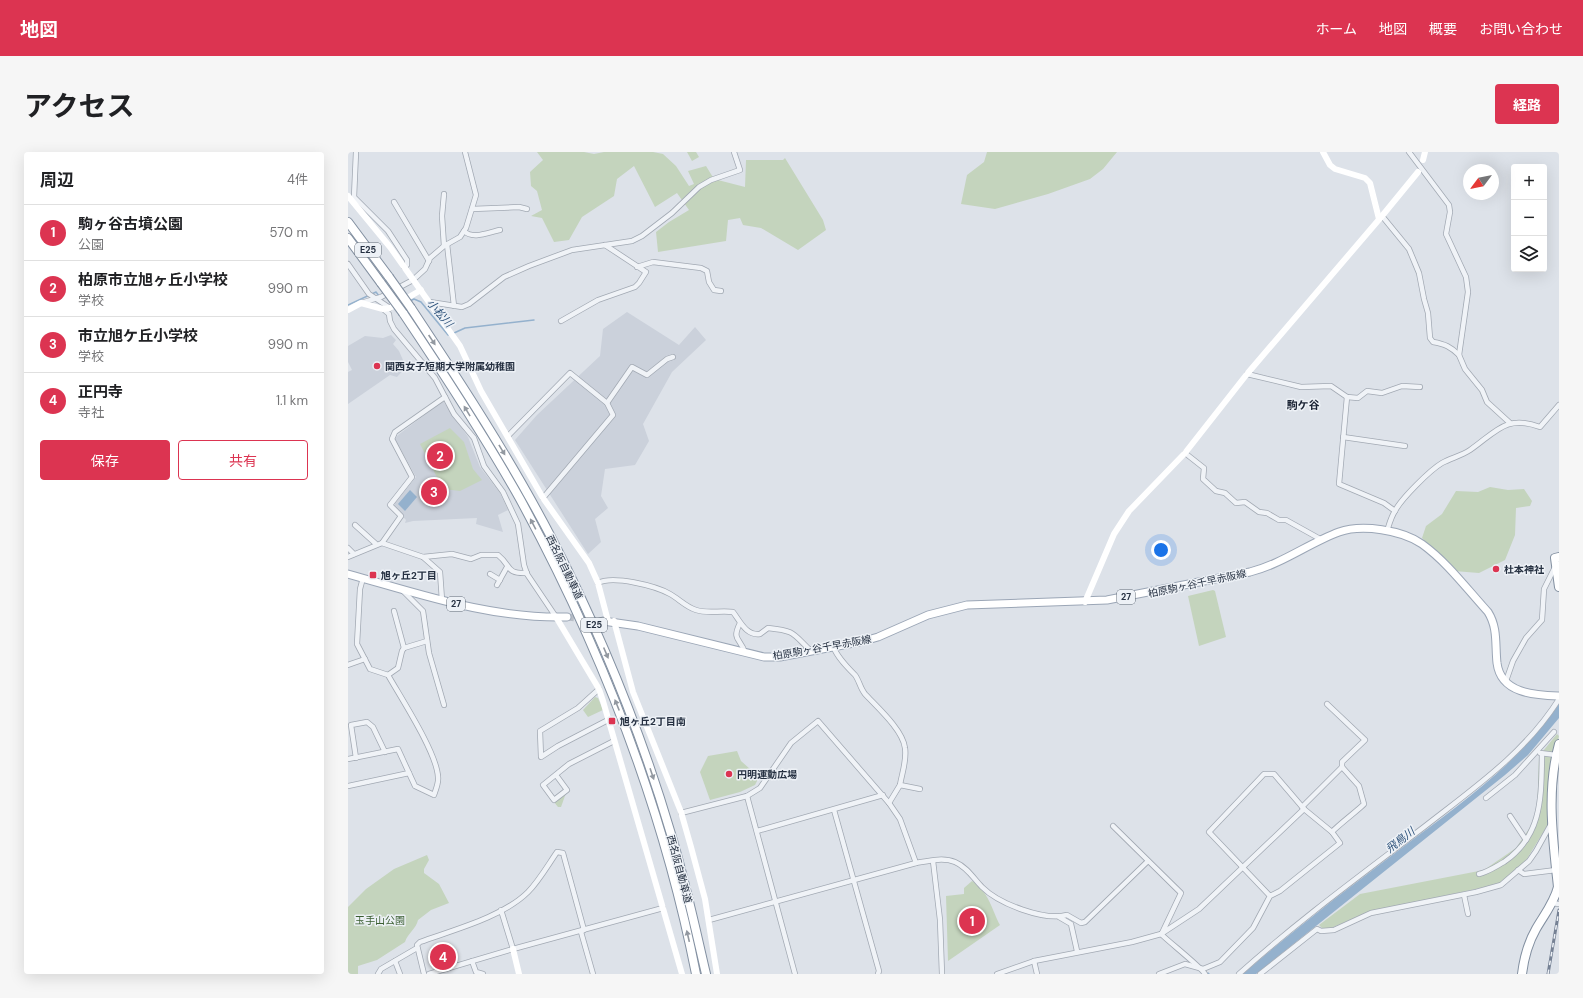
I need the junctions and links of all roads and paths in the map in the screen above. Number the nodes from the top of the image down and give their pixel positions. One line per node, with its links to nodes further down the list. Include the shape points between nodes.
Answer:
1 (356, 152): 23 (street, via 354,197 388,231 407,260)
2 (465, 152): 13 (street, via 476,195)
3 (734, 152): 20 (street, via 740,170 699,187 672,213 642,236 632,241)
4 (1323, 152): 14 (street, via 1335,169 1365,178 1370,183)
5 (1409, 152): 36 (street, via 1448,205 1450,212 1446,234 1466,277 1468,292)
6 (1425, 152): 7 (street)
7 (1423, 160)
8 (1418, 172): 14 (street)
9 (444, 194): 19 (street)
10 (348, 196): 23 (street)
11 (394, 202): 21 (street)
12 (527, 203): 13 (street, via 527,209)
13 (472, 209): 17 (street)
14 (1381, 218): 36 (street, via 1409,250 1420,273 1430,338 1433,342 1452,348); 38 (street)
15 (348, 222): 155 (highway, 西名阪自動車道 / E25, one-way to 155, bridge, via 445,359 522,484 563,561 601,641 660,797)
16 (500, 230): 17 (street, via 475,236)
17 (464, 231): 19 (street, via 460,237)
18 (348, 238): 154 (highway, 西名阪自動車道 / E25, one-way to 18, bridge, via 680,901 651,801 588,634 503,470 403,313)
19 (445, 245): 21 (street); 31 (street)
20 (605, 245): 24 (street); 31 (street, via 572,250 529,266 504,278 469,304 462,307)
21 (429, 261): 25 (street)
22 (348, 264): 28 (street, via 369,294)
23 (404, 267): 25 (street)
24 (637, 267): 27 (street, via 653,262 701,268 707,271 714,290); 35 (street, via 646,272 635,287 598,300)
25 (414, 280): 26 (street); 28 (street)
26 (421, 290): 29 (street); 32 (street)
27 (721, 291)
28 (376, 299): 30 (street); 32 (street)
29 (430, 302): 31 (street); 45 (street, via 460,346 481,391)
30 (361, 303): 33 (street); 34 (street)
31 (454, 306)
32 (390, 308): 33 (street)
33 (383, 309): 41 (street, via 389,314 399,336 409,344 435,378)
34 (348, 310)
35 (561, 320)
36 (1459, 355): 44 (street, via 1464,369 1482,390 1487,402)
37 (673, 357): 42 (street, via 647,375 632,367)
38 (1247, 374): 40 (street, via 1301,387 1332,386); 48 (street)
39 (1420, 387): 40 (street, via 1402,386 1382,393 1368,391 1358,398)
40 (1347, 396): 46 (street)
41 (445, 397): 54 (street, via 395,432 392,439 412,477 390,505 401,516 398,524); 63 (street, via 454,414 474,438 484,466 510,506 518,524)
42 (607, 403): 45 (street, via 570,373); 49 (street, via 613,415)
43 (1559, 405): 44 (street, via 1540,427 1527,422)
44 (1510, 423): 50 (street, via 1486,436 1469,451 1441,463)
45 (508, 436): 49 (street)
46 (1343, 437): 47 (street); 50 (street, via 1339,484 1384,503)
47 (1405, 446)
48 (1185, 452): 53 (street, via 1204,468 1203,479 1216,491 1225,493 1236,503 1245,502 1259,512 1286,520); 73 (street, via 1137,501 1121,522)
49 (542, 498): 68 (street, via 589,563)
50 (1395, 511): 52 (street)
51 (355, 525): 55 (street)
52 (1387, 531): 53 (main road, 柏原駒ヶ谷千早赤阪線 / 27, via 1352,528); 87 (main road, 柏原駒ヶ谷千早赤阪線 / 27, via 1420,543 1434,554 1488,612 1496,628 1497,664)
53 (1322, 540): 73 (main road, 柏原駒ヶ谷千早赤阪線 / 27, via 1264,568 1136,595)
54 (382, 543): 55 (street); 60 (street)
55 (376, 544): 57 (street)
56 (348, 548): 57 (street)
57 (354, 554): 59 (street)
58 (1559, 556): 62 (highway, via 1554,558)
59 (348, 557)
60 (423, 557): 61 (street, via 452,554 472,560 481,555 498,555); 72 (street, via 440,572)
61 (507, 567): 63 (street, via 515,574); 67 (street)
62 (1555, 567): 70 (highway); 87 (street, via 1543,594 1542,620 1526,638 1512,661)
63 (527, 573): 76 (street)
64 (348, 574): 66 (main road, 27)
65 (490, 574): 67 (street)
66 (363, 578): 71 (main road, 27); 84 (street, via 357,644)
67 (500, 580): 69 (street)
68 (598, 583): 77 (street); 78 (street, via 606,581 640,584 669,593 695,610 733,612)
69 (497, 585)
70 (1559, 587)
71 (401, 589): 72 (main road, 27); 79 (street, via 423,611)
72 (442, 600): 76 (main road, 27, via 494,613)
73 (1085, 602): 80 (main road, 柏原駒ヶ谷千早赤阪線 / 27, via 967,605 928,615 878,637)
74 (394, 611): 81 (street)
75 (567, 617): 76 (main road, 27)
76 (556, 618): 88 (street)
77 (608, 621): 83 (main road, 柏原駒ヶ谷千早赤阪線 / 27); 113 (street)
78 (740, 623): 82 (street, via 757,634 768,628 793,633); 83 (street, via 735,633)
79 (427, 641): 81 (street); 91 (street)
80 (833, 646): 82 (main road, 柏原駒ヶ谷千早赤阪線 / 27); 104 (street, via 836,656 845,662 857,677 859,686 902,739 905,756)
81 (404, 648): 86 (street, via 398,668)
82 (811, 651): 83 (main road, 柏原駒ヶ谷千早赤阪線 / 27, via 768,657)
83 (745, 653)
84 (365, 660): 85 (street); 86 (street, via 370,669)
85 (348, 665)
86 (388, 675): 102 (street, via 435,765 438,777 434,795 415,786)
87 (1506, 681): 89 (main road, 柏原駒ヶ谷千早赤阪線 / 27, via 1521,692)
88 (599, 689): 92 (street); 92 (street, via 578,708 540,732 541,757)
89 (1559, 697): 163 (street, via 1535,733 1499,769 1288,931)
90 (1327, 704): 101 (street, via 1364,740 1342,762)
91 (444, 705)
92 (608, 720): 94 (street)
93 (1554, 732): 97 (street)
94 (614, 741): 103 (street, via 569,764); 132 (street)
95 (1559, 744): 98 (highway)
96 (385, 752): 99 (street); 99 (street, via 368,722 351,726); 102 (street, via 398,749)
97 (1540, 753): 98 (street); 109 (street); 119 (street, via 1541,794 1538,814)
98 (1556, 755): 115 (highway, via 1552,784)
99 (356, 758): 100 (street)
100 (348, 759)
101 (1342, 767): 111 (street); 118 (street, via 1359,786 1364,804)
102 (409, 773): 105 (street)
103 (556, 775): 103 (street, via 543,785 554,800 567,790)
104 (900, 785): 106 (street); 110 (street)
105 (348, 786)
106 (920, 789)
107 (747, 796): 108 (street, via 760,788 791,743 818,721); 113 (street); 117 (street)
108 (883, 796): 110 (street); 112 (street)
109 (1486, 798)
110 (889, 803): 122 (street, via 900,819)
111 (1303, 808): 118 (street); 123 (street); 123 (street, via 1274,774 1264,774 1209,832)
112 (834, 810): 117 (street); 127 (street)
113 (681, 813): 136 (street)
114 (1510, 816): 119 (street, via 1511,823)
115 (1552, 823): 124 (street, via 1536,851); 125 (highway)
116 (1113, 826): 121 (street)
117 (757, 831): 130 (street)
118 (1332, 832): 129 (street, via 1340,843 1280,892)
119 (1526, 840): 126 (street, via 1513,855 1493,869)
120 (933, 860): 122 (street); 135 (street, via 949,860 963,867 994,898 1007,904); 159 (street, via 940,920)
121 (1148, 861): 135 (street, via 1084,922 1081,923 1067,915); 138 (street, via 1181,893)
122 (916, 863): 127 (street)
123 (1242, 866): 129 (street); 138 (street, via 1199,909)
124 (1518, 870): 125 (street, via 1524,874); 128 (street, via 1501,884)
125 (1556, 870): 131 (highway, via 1558,886)
126 (1479, 874)
127 (854, 881): 130 (street); 158 (street)
128 (1464, 894): 134 (street); 164 (street, via 1371,913 1334,930 1317,929)
129 (1270, 896): 145 (street, via 1253,928 1220,962)
130 (776, 902): 136 (street); 157 (street)
131 (1555, 904): 165 (highway, via 1529,944)
132 (663, 908): 137 (street); 153 (street)
133 (501, 910): 137 (street, via 528,892 557,852 564,853); 139 (street, via 420,942); 140 (street)
134 (1468, 914)
135 (1059, 917): 141 (street, via 1071,924)
136 (709, 920): 156 (street)
137 (584, 930): 140 (street); 152 (street, via 581,932)
138 (1161, 934): 141 (street, via 1132,942); 145 (street)
139 (418, 948): 142 (street); 148 (street)
140 (513, 949): 143 (street); 151 (street)
141 (1077, 951): 144 (street)
142 (395, 960): 146 (street); 147 (street)
143 (472, 961): 149 (street); 150 (street, via 476,972)
144 (1034, 961): 160 (street); 161 (street)
145 (1204, 972): 162 (street, via 1185,964)
146 (378, 974)
147 (400, 974)
148 (424, 974)
149 (428, 974)
150 (483, 974)
151 (519, 974)
152 (593, 974)
153 (682, 974)
154 (696, 974)
155 (706, 974)
156 (717, 974)
157 (795, 974)
158 (878, 974)
159 (942, 974)
160 (996, 974)
161 (1037, 974)
162 (1159, 974)
163 (1239, 974)
164 (1260, 974)
165 (1522, 974)

